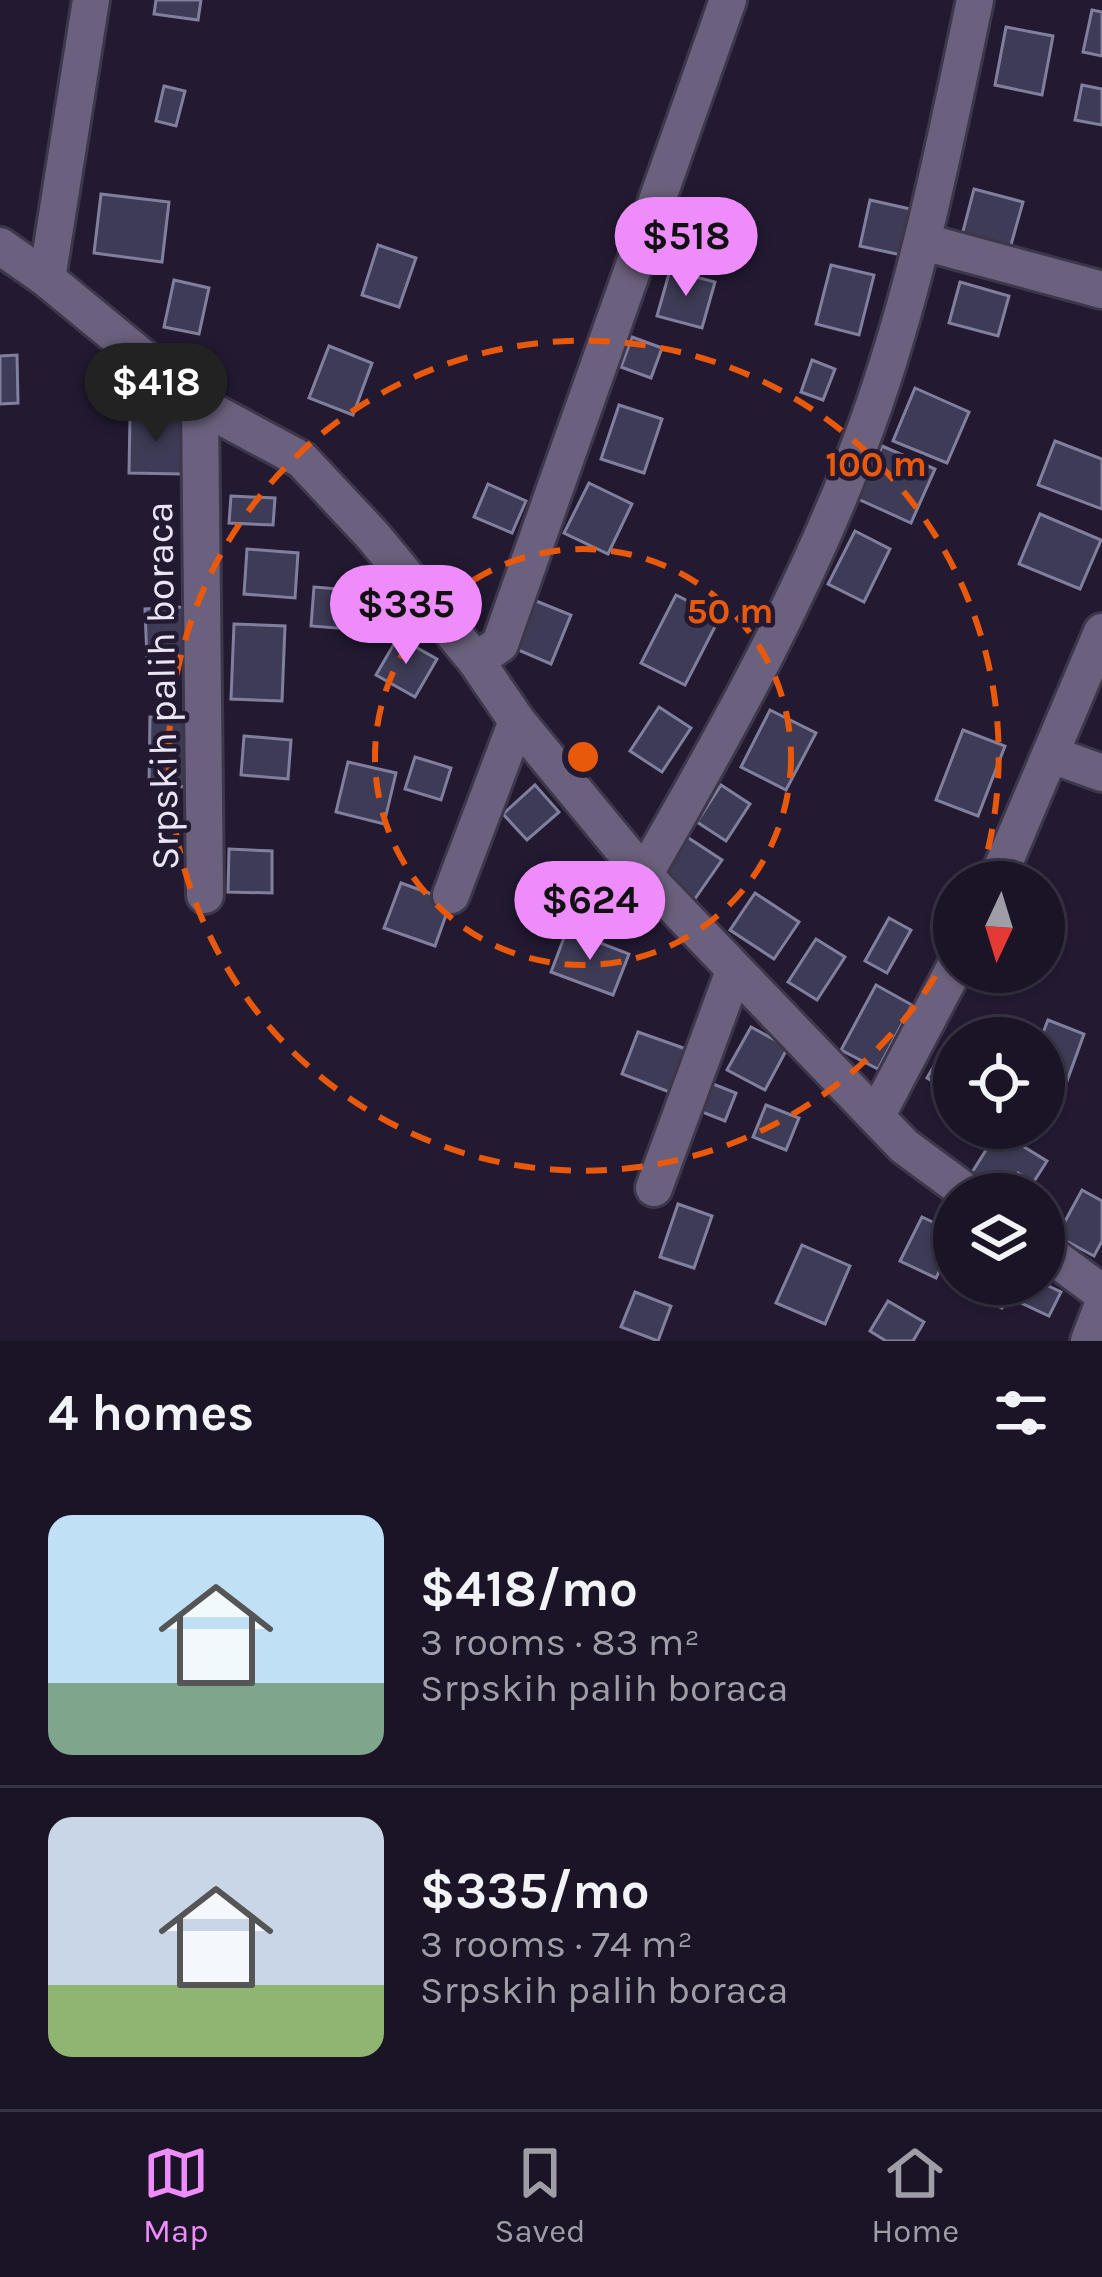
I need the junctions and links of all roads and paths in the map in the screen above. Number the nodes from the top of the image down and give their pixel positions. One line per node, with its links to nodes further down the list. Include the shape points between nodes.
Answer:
1 (91, 0): 6 (street)
2 (728, 0): 10 (street, via 500,644)
3 (975, 0): 4 (street)
4 (924, 242): 7 (street); 15 (street, via 867,426 797,589)
5 (0, 246): 6 (street)
6 (47, 279): 8 (street)
7 (1100, 282)
8 (200, 405): 10 (street, via 302,460); 16 (street, Srpskih palih boraca)
9 (1102, 632): 12 (street)
10 (476, 661): 11 (street)
11 (517, 721): 15 (street); 17 (street)
12 (1052, 755): 13 (street); 14 (street)
13 (1102, 773)
14 (1005, 861)
15 (644, 875): 18 (street)
16 (206, 895)
17 (452, 895)
18 (734, 971): 20 (street); 22 (street)
19 (942, 993): 20 (street)
20 (878, 1115): 21 (street)
21 (941, 1173)
22 (654, 1188)
23 (1065, 1266): 24 (street)
24 (1102, 1293)
25 (1102, 1307): 26 (street)
26 (1089, 1341)

